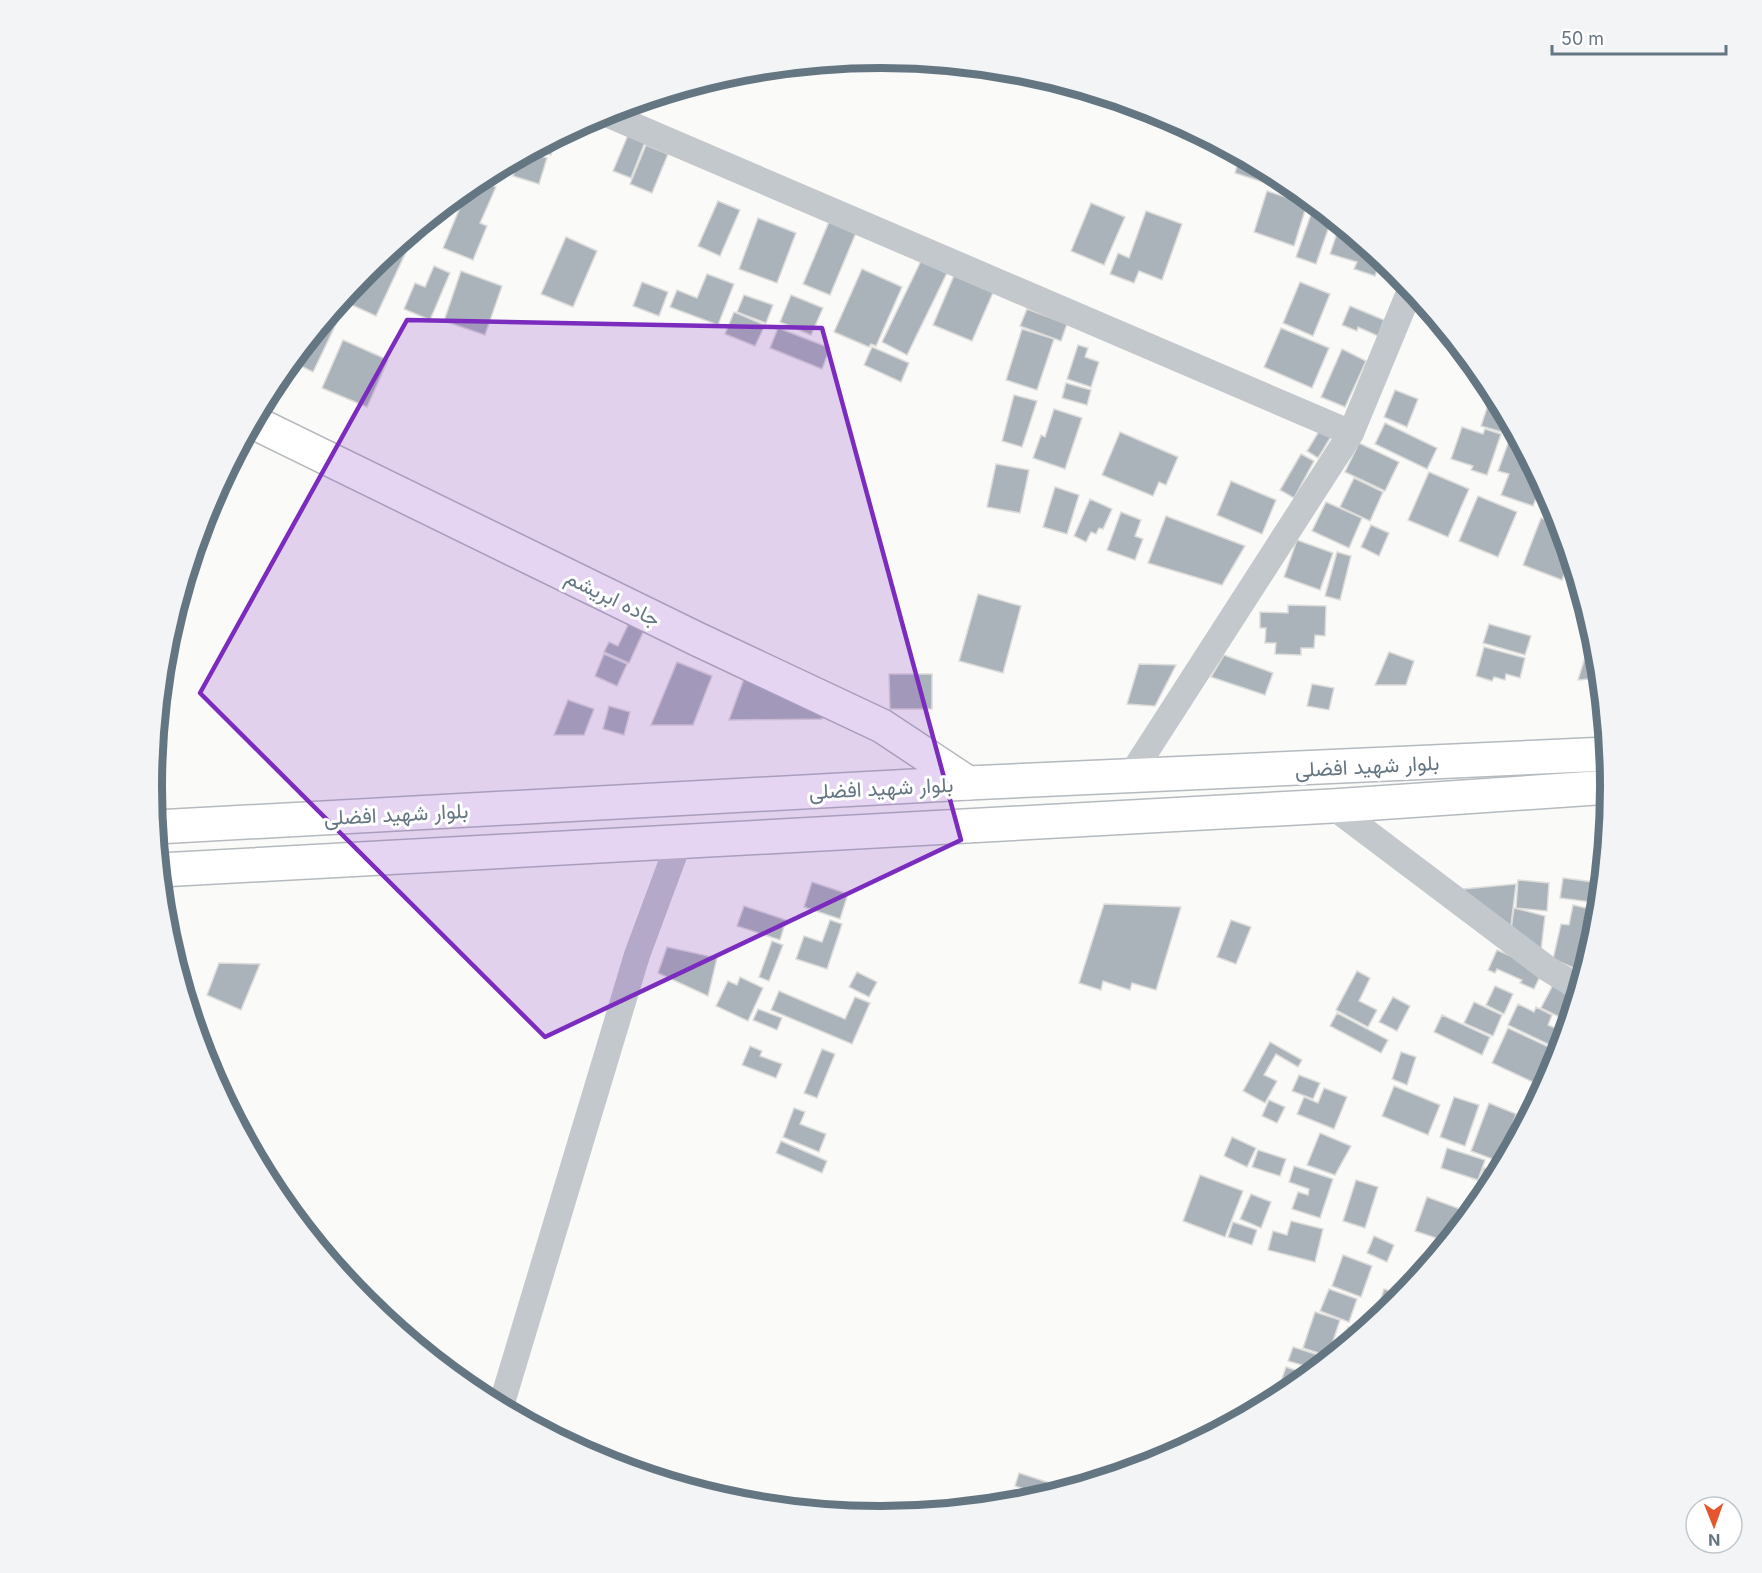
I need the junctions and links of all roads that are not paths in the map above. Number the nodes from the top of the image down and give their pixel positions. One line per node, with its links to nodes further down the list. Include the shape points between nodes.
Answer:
1 (616, 118): 4 (street)
2 (1407, 297): 4 (street)
3 (259, 425): 7 (main road, جاده ابریشم, via 882,726)
4 (1351, 432): 6 (street)
5 (1599, 754): 6 (main road, بلوار شهید افضلی)
6 (1129, 778): 7 (main road, بلوار شهید افضلی)
7 (968, 783): 10 (main road, بلوار شهید افضلی)
8 (1600, 788): 9 (main road, بلوار شهید افضلی)
9 (1332, 806): 11 (main road, بلوار شهید افضلی); 13 (street)
10 (164, 831)
11 (679, 842): 12 (main road, بلوار شهید افضلی); 14 (street, via 637,955)
12 (167, 870)
13 (1573, 984)
14 (504, 1398)

